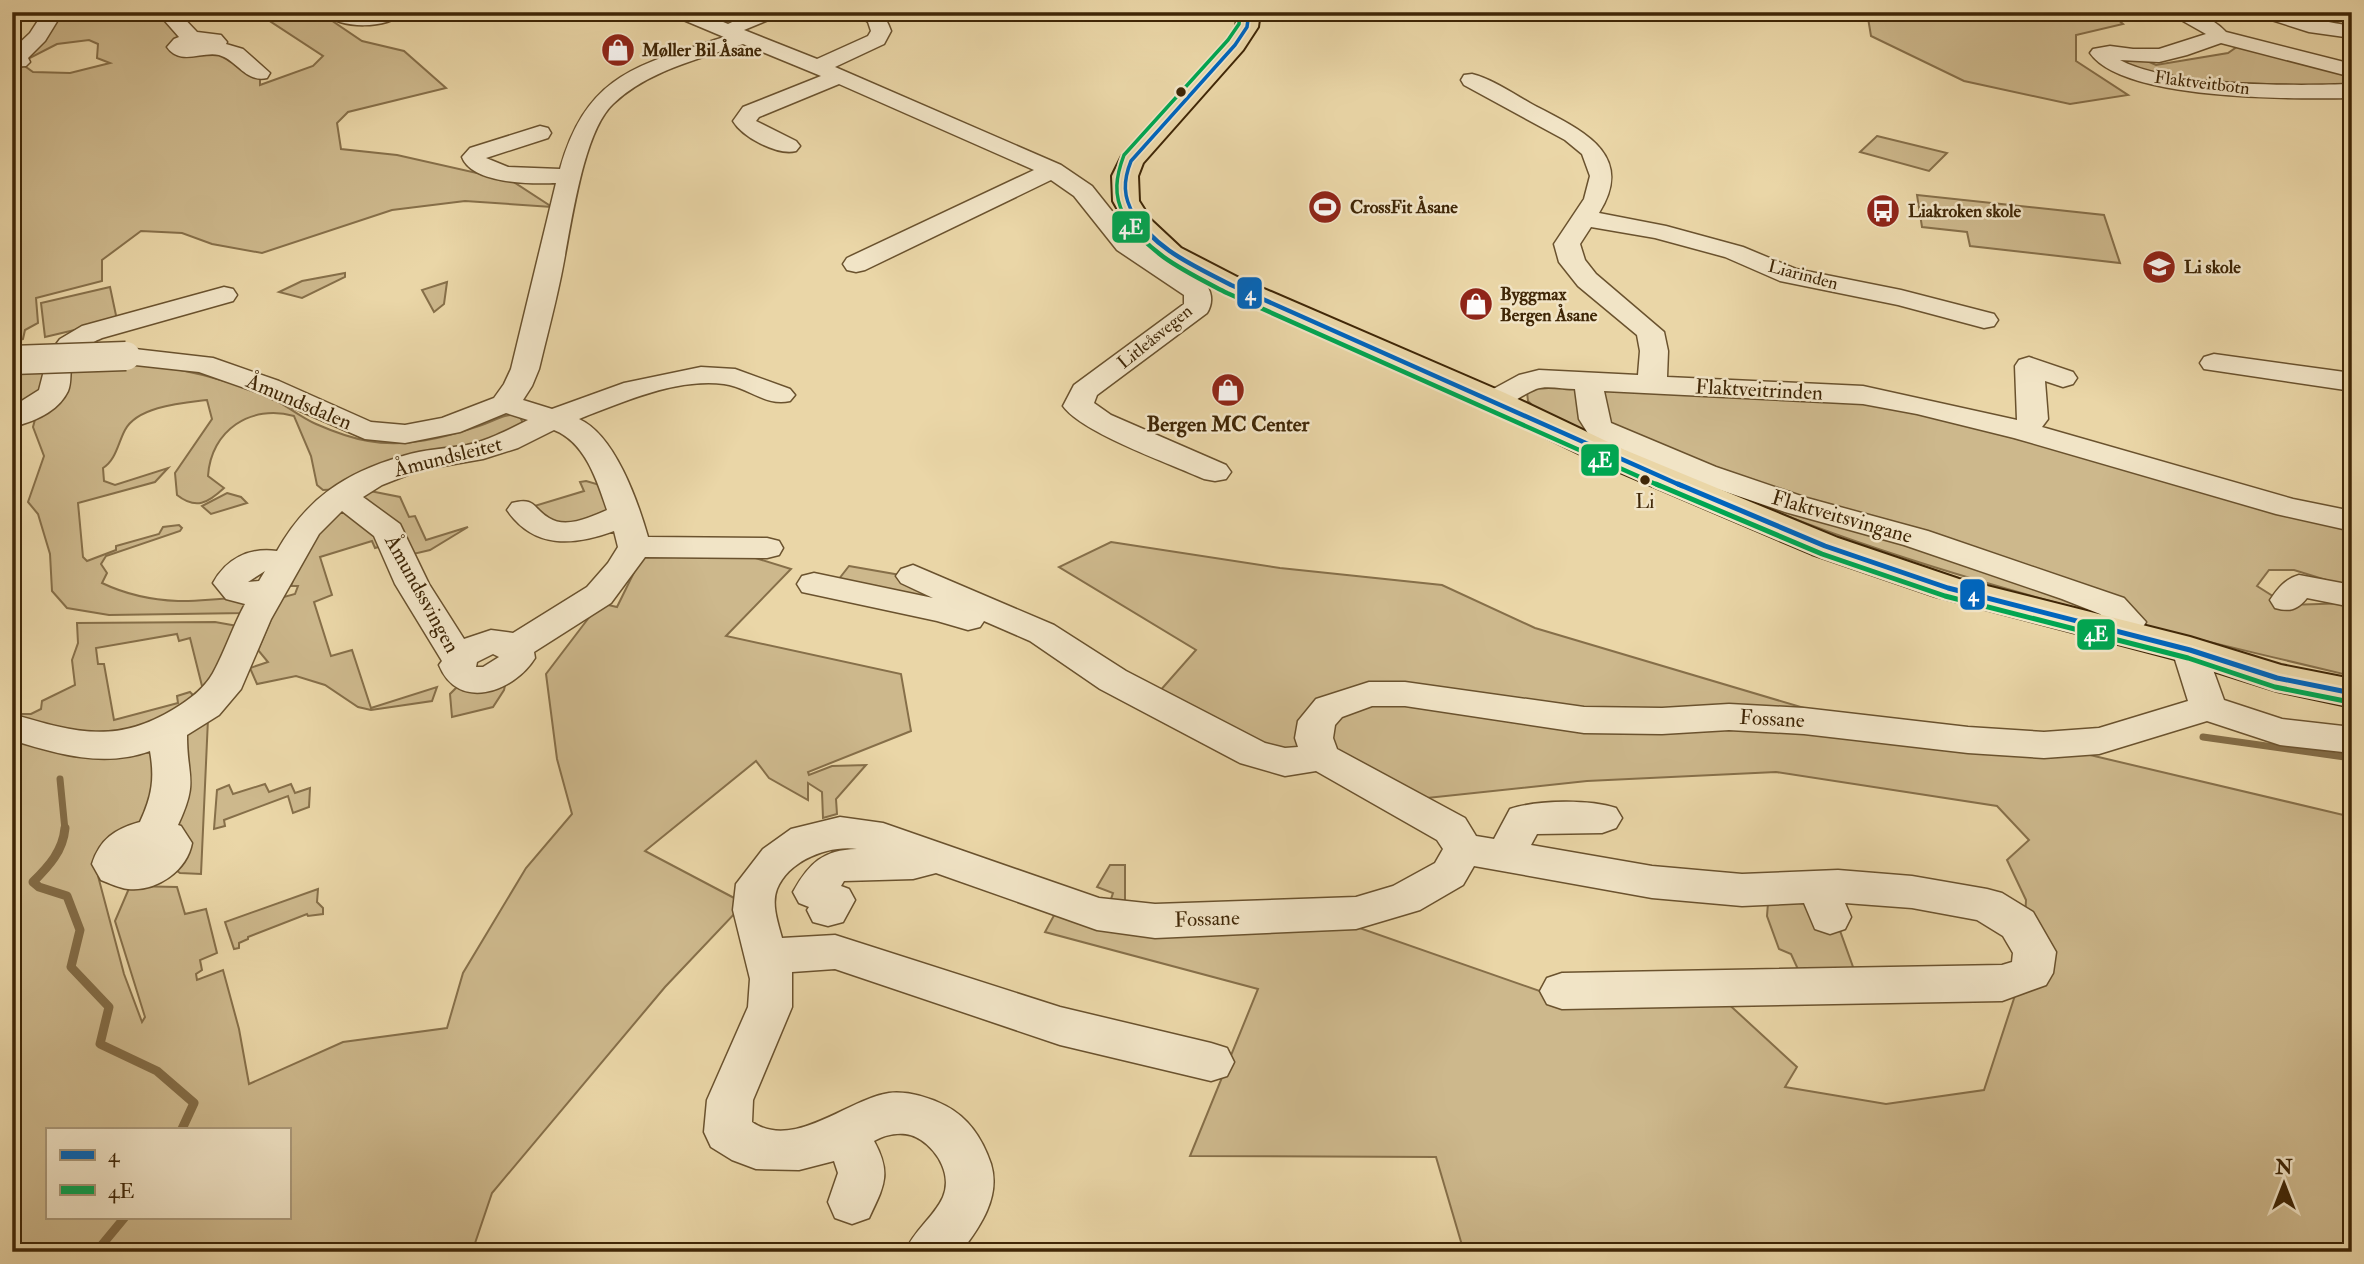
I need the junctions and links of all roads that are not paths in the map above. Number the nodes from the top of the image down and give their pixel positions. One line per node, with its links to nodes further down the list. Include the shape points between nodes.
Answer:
1 (48, 12): 17 (street, via 51,15 38,37 17,57)
2 (167, 12): 20 (street, via 201,43 236,52)
3 (333, 12): 4 (street, via 357,20)
4 (394, 12)
5 (681, 12): 12 (street, Litleåsvegen)
6 (702, 12): 12 (street, Litleåsvegen)
7 (771, 12): 12 (street)
8 (864, 12): 19 (street, via 877,19 881,31 877,40)
9 (1249, 12): 38 (main road, Flaktveitsvingane, via 1247,27 1226,57 1131,161 1125,176 1126,201 1140,225 1171,254 1231,285)
10 (2177, 12): 14 (street)
11 (2266, 12): 13 (street, via 2309,26)
12 (740, 31): 19 (street, Litleåsvegen); 26 (street, via 635,78 601,101 584,130)
13 (2352, 32)
14 (2220, 36): 16 (street); 22 (street, Flaktveitbotn, via 2204,45 2139,57 2099,53 2105,61 2124,69 2177,82)
15 (2352, 49): 16 (street, via 2269,35)
16 (2298, 56): 18 (street)
17 (19, 62)
18 (2352, 71)
19 (828, 72): 24 (street, via 751,112 744,121); 25 (street, Litleåsvegen)
20 (258, 73)
21 (1472, 80): 27 (street, via 1573,135 1592,151 1602,176 1596,199)
22 (2352, 91)
23 (540, 133): 26 (street, via 478,153 475,161 501,173)
24 (788, 146)
25 (1053, 170): 28 (street); 43 (street, Litleåsvegen, via 1083,191 1126,245 1198,292 1197,307 1084,391 1078,406 1100,421)
26 (570, 176): 39 (street, via 525,369)
27 (1582, 218): 30 (street, Liarinden, via 1657,231 1734,252 1789,275); 36 (street, via 1567,244 1572,262 1650,332)
28 (856, 264)
29 (224, 295): 40 (street, via 77,339 57,365 51,394)
30 (1984, 320)
31 (12, 360): 39 (street, Åmundsdalen, bridge, via 174,359 227,371 365,430 405,434 449,426)
32 (2214, 363): 35 (street)
33 (2063, 378): 42 (street, via 2029,366 2033,419)
34 (1588, 383): 36 (street, Flaktveitrinden); 38 (street, Flaktveitrinden, via 1529,381); 54 (street, Flaktveitsvingane, via 1592,421 1600,429 1705,474 2074,591 2112,606)
35 (2352, 383)
36 (1652, 385): 42 (street, Flaktveitrinden, via 1863,395)
37 (780, 395): 41 (street, via 716,374 658,384)
38 (1494, 400): 55 (main road, Flaktveitsvingane, via 1614,457 1825,546 1948,588)
39 (504, 404): 41 (street, Åmundsleitet)
40 (12, 418)
41 (552, 420): 46 (street, via 582,433); 60 (street, Åmundsleitet, via 507,442 414,462 371,478 322,510 305,530 254,619 228,680 205,706)
42 (2024, 431): 47 (street, Flaktveitrinden)
43 (1215, 472)
44 (351, 503): 48 (street, Åmundssvingen, via 388,531 412,584 459,660 458,669 465,677 481,680 514,665 515,648 599,595)
45 (523, 510): 46 (street, via 536,524 559,530 600,526)
46 (625, 513): 48 (street)
47 (2352, 522)
48 (634, 547): 49 (street)
49 (767, 548)
50 (913, 576): 56 (street, via 1042,633)
51 (814, 584): 56 (street, via 943,611)
52 (2352, 596): 53 (street, via 2299,586)
53 (2287, 600)
54 (2129, 622)
55 (2190, 650): 57 (main road, Flaktveitsvingane, via 2277,678); 58 (street)
56 (1072, 663): 62 (street, via 1253,753 1285,762)
57 (2352, 693)
58 (2208, 708): 61 (street, via 2280,732); 62 (street, Fossane, via 2099,741 2044,745 1791,720 1584,720 1405,694 1369,694 1329,708 1317,721 1314,738)
59 (12, 727): 60 (street, Åmundsleitet, via 65,743 102,745 134,743)
60 (169, 729): 64 (street, via 166,745 173,790)
61 (2352, 740)
62 (1321, 757): 65 (street, via 1451,829)
63 (1602, 818): 66 (street, via 1524,819)
64 (154, 833)
65 (1463, 849): 66 (street); 67 (street, Fossane, via 1449,874 1405,899 1356,913 1155,921 1097,914)
66 (1505, 856): 70 (street, via 1652,882 1825,902 1912,892 1987,905 2018,924 2035,952 2031,973 2002,983)
67 (937, 857): 68 (street, via 913,864 846,865 830,870 814,892 834,901); 69 (street, Fossane, via 883,838 841,832 805,840 777,860 757,884 754,910)
68 (828, 910)
69 (766, 956): 71 (street, via 835,952 1060,1026); 72 (street, Fossane, via 772,979 769,1007 730,1100 728,1132 754,1147 788,1149 825,1143)
70 (1562, 991)
71 (1211, 1062)
72 (842, 1134): 73 (street, via 863,1163 861,1184); 74 (street, Fossane, via 888,1114 917,1116 942,1128 958,1143 971,1169 967,1201)
73 (852, 1202)
74 (930, 1252)

